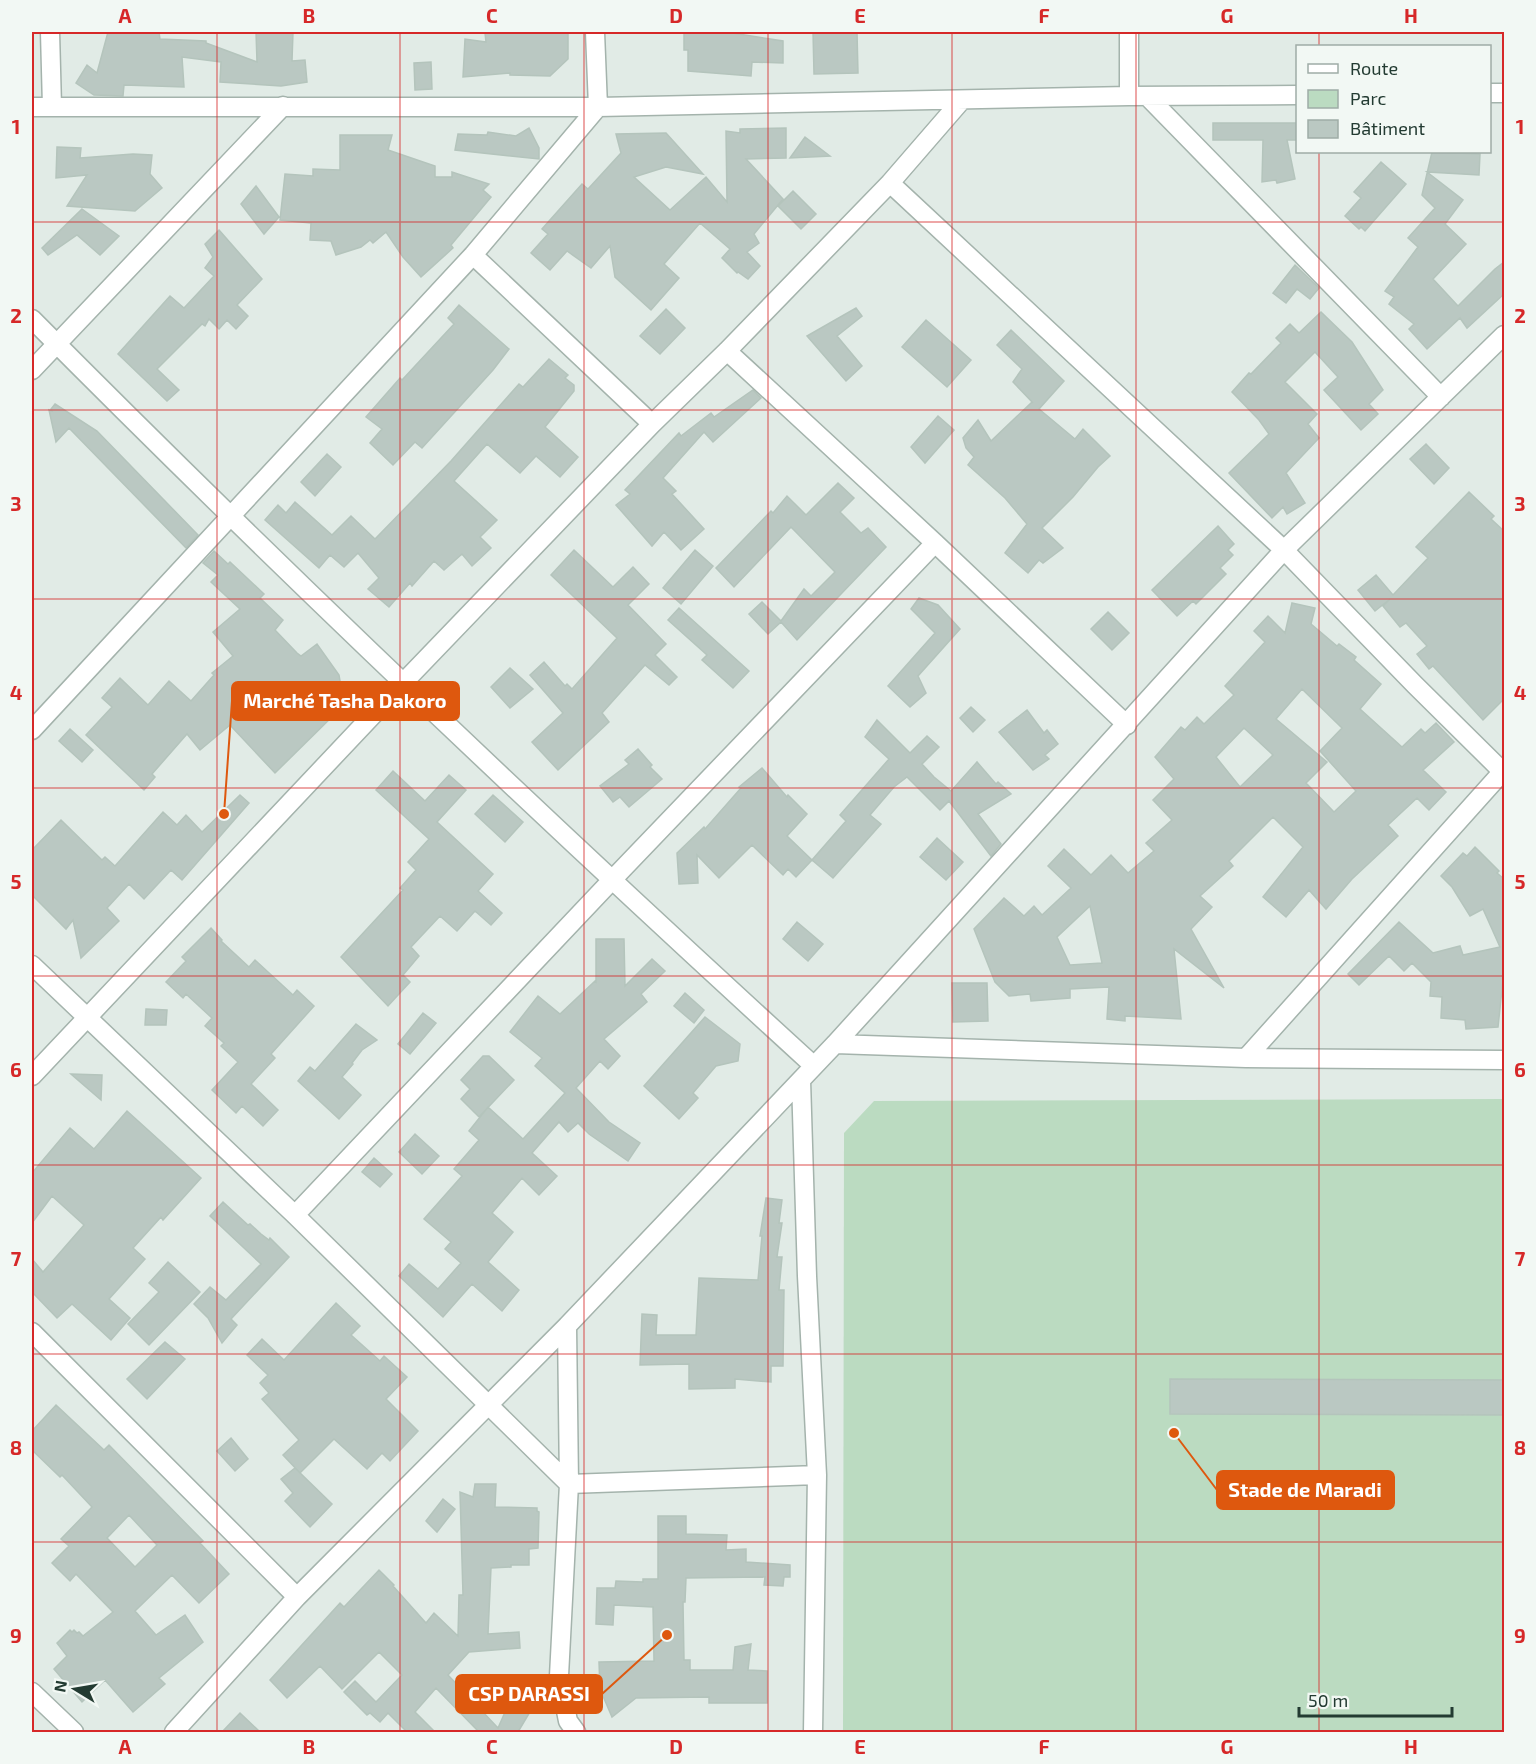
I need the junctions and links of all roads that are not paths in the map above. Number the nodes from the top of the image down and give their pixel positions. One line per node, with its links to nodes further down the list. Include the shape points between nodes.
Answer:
1 (50, 32): 9 (street)
2 (596, 32): 10 (street)
3 (1129, 32): 5 (street)
4 (1296, 95): 5 (street)
5 (1138, 96): 6 (street); 18 (street)
6 (961, 101): 10 (street); 11 (street)
7 (283, 106): 9 (street); 10 (street); 15 (street)
8 (32, 107): 9 (street)
9 (52, 107)
10 (598, 108): 12 (street)
11 (890, 183): 16 (street); 22 (street)
12 (473, 255): 19 (street); 20 (street)
13 (32, 319): 15 (street)
14 (1504, 335): 18 (street)
15 (56, 344): 17 (street); 20 (street)
16 (727, 351): 19 (street); 21 (street)
17 (32, 370)
18 (1442, 397): 22 (street)
19 (652, 424): 23 (street)
20 (230, 518): 23 (street); 25 (street)
21 (935, 543): 24 (street); 27 (street)
22 (1284, 550): 24 (street); 26 (street)
23 (403, 683): 27 (street); 29 (street)
24 (1126, 725): 30 (street)
25 (32, 730)
26 (1504, 771): 31 (street)
27 (611, 881): 33 (street); 36 (street)
28 (32, 965): 29 (street)
29 (86, 1017): 34 (street); 36 (street)
30 (835, 1044): 31 (street); 33 (street)
31 (1245, 1058): 32 (street)
32 (1504, 1060)
33 (814, 1066): 35 (street)
34 (32, 1076)
35 (801, 1080): 37 (street); 40 (street)
36 (295, 1215): 39 (street)
37 (567, 1326): 39 (street); 41 (street)
38 (32, 1332): 42 (street)
39 (488, 1406): 41 (street); 42 (street)
40 (817, 1475): 41 (street); 47 (street)
41 (568, 1484): 44 (street, via 559,1676)
42 (297, 1597): 46 (street)
43 (32, 1692): 45 (street)
44 (567, 1729)
45 (74, 1732)
46 (174, 1732)
47 (813, 1732)

